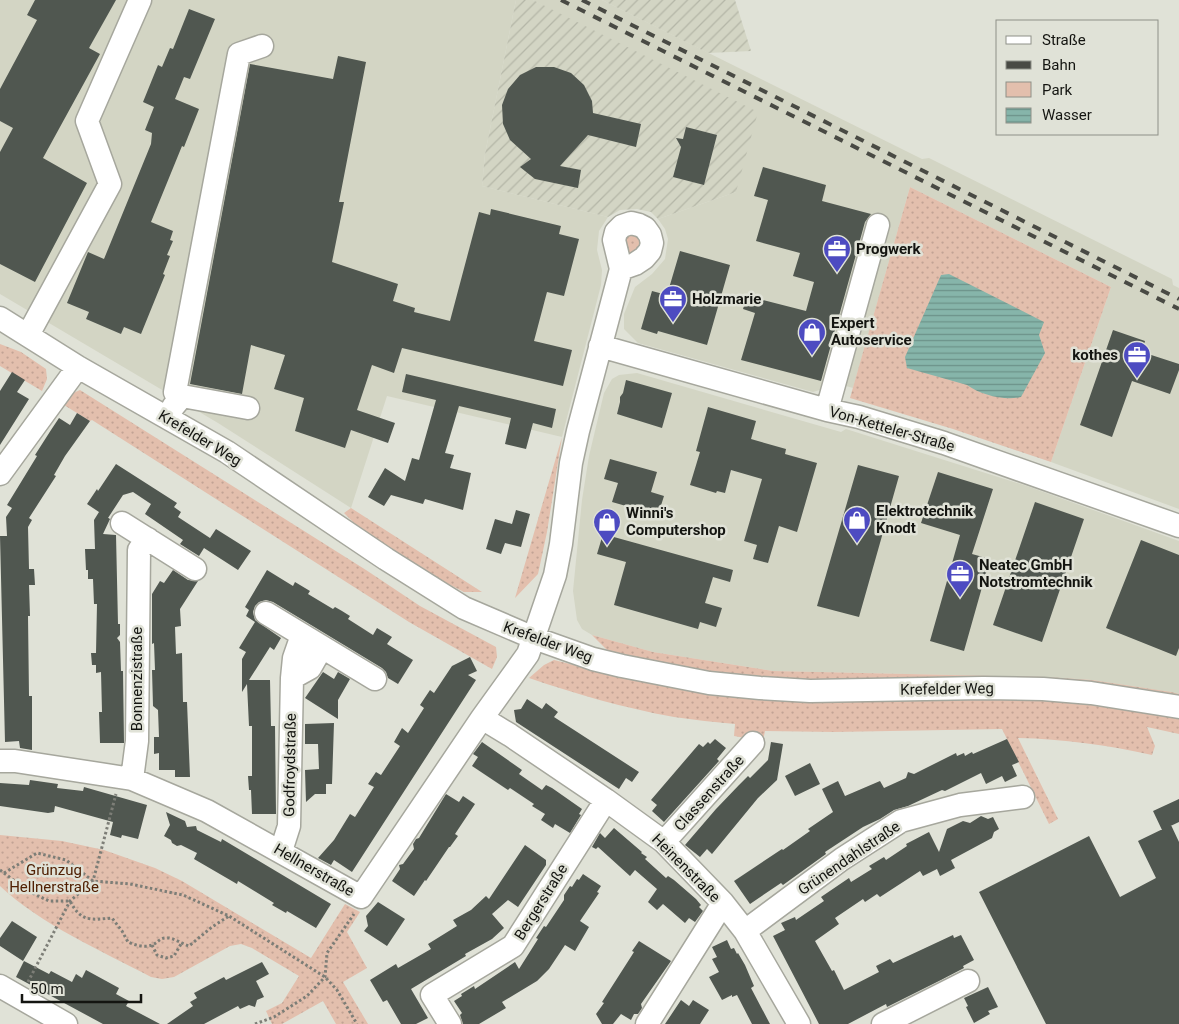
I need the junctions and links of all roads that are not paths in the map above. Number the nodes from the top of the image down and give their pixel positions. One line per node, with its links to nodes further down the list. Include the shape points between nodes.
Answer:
1 (140, 0): 6 (street, via 87,121 110,184)
2 (262, 46): 9 (street, via 239,54 175,392)
3 (878, 225): 11 (street)
4 (621, 269): 7 (street)
5 (0, 318): 6 (street, Krefelder Weg)
6 (28, 335): 8 (street, Krefelder Weg)
7 (600, 346): 11 (street, Von-Ketteler-Straße); 20 (street, via 571,463 558,562)
8 (78, 367): 12 (street, Krefelder Weg); 13 (street)
9 (182, 396): 10 (street); 12 (street)
10 (248, 408)
11 (827, 410): 15 (street, Von-Ketteler-Straße, via 859,416 944,443)
12 (166, 416): 20 (street, Krefelder Weg, via 227,452 464,608)
13 (0, 474)
14 (122, 523): 16 (street)
15 (1179, 526)
16 (156, 544): 17 (street); 28 (street, Bonnenzistraße, via 154,566 138,578 137,741)
17 (195, 569)
18 (266, 613): 19 (street)
19 (302, 635): 21 (street); 22 (street, Godfroydstraße, via 294,658)
20 (534, 638): 24 (street, Krefelder Weg, via 622,666 734,686 810,691 1043,689 1091,693); 25 (street, Hellnerstraße, via 528,654)
21 (322, 648): 22 (street, via 310,668); 23 (street)
22 (292, 678): 32 (street, Godfroydstraße, via 289,826)
23 (375, 679)
24 (1179, 708)
25 (482, 718): 30 (street, Heinenstraße); 32 (street, Hellnerstraße, via 361,897)
26 (753, 743): 31 (street, Classenstraße)
27 (0, 760): 28 (street, Hellnerstraße)
28 (132, 779): 32 (street, Hellnerstraße, via 207,811)
29 (1023, 797): 34 (street, Grünendahlstraße, via 960,805 901,821)
30 (606, 800): 31 (street, Heinenstraße); 38 (street, Bergerstraße, via 513,946 432,995)
31 (664, 842): 33 (street, Heinenstraße)
32 (281, 851)
33 (723, 904): 34 (street, Heinenstraße); 39 (street)
34 (744, 931): 40 (street, Heinenstraße)
35 (968, 981): 41 (street)
36 (8, 991): 37 (street)
37 (66, 1024)
38 (450, 1024)
39 (647, 1024)
40 (799, 1024)
41 (883, 1024)

